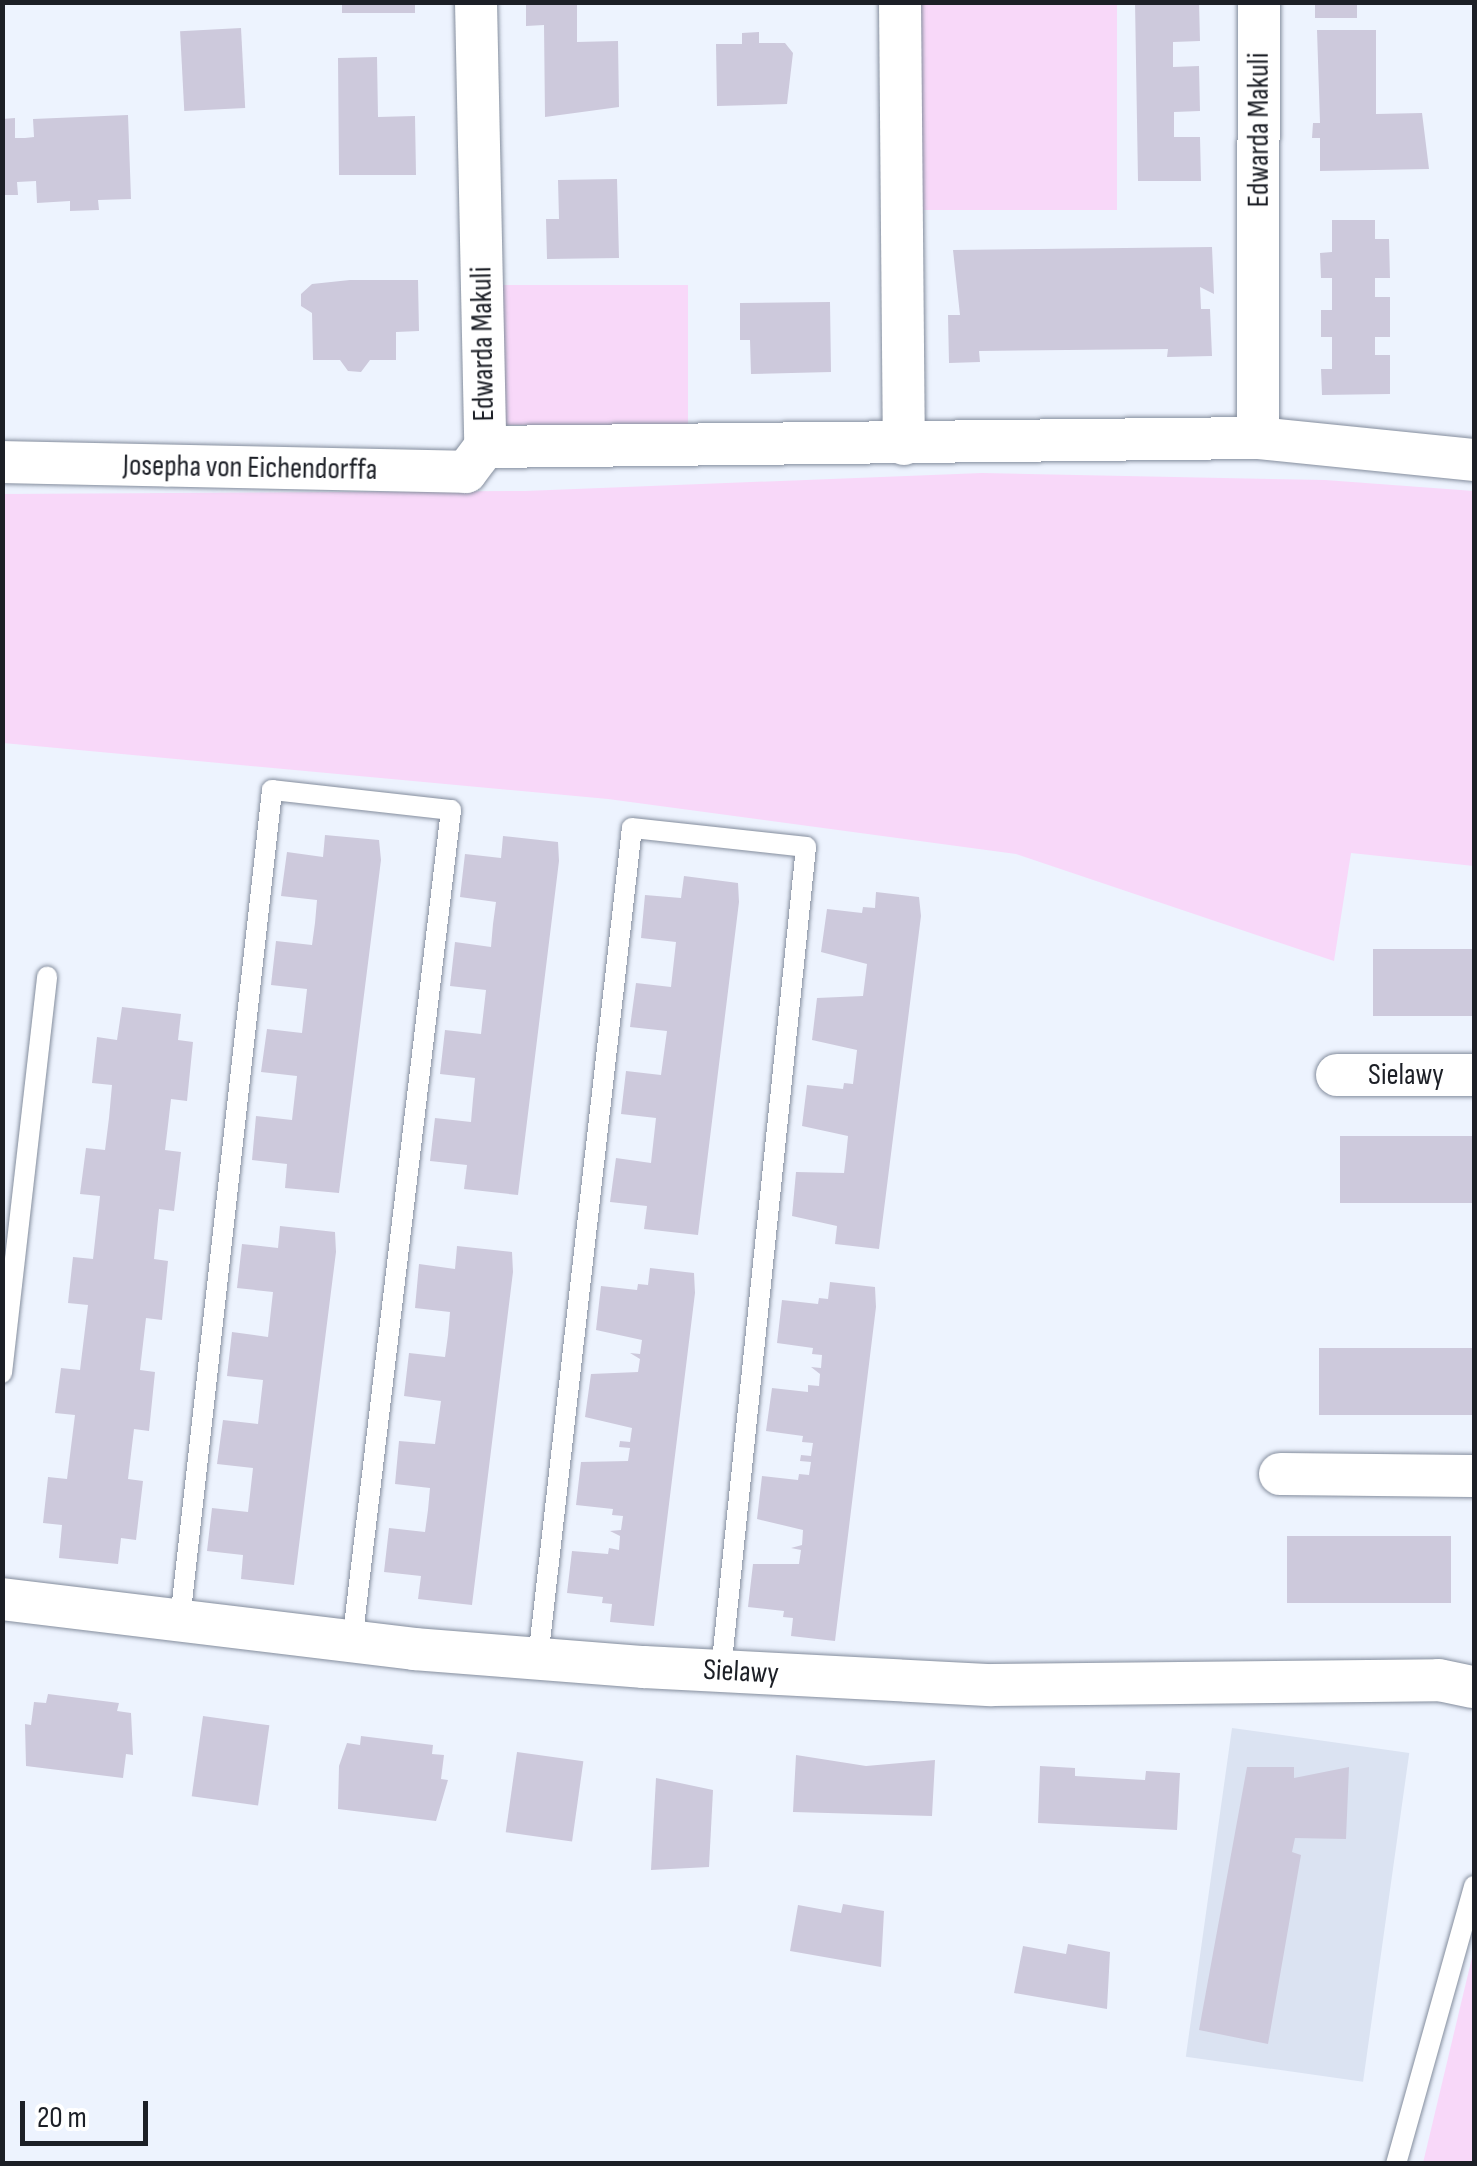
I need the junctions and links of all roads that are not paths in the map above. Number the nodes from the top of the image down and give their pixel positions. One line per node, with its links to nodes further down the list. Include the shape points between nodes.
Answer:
1 (476, 2): 6 (street, Edwarda Makuli)
2 (900, 2): 5 (street)
3 (1259, 2): 4 (street, Edwarda Makuli)
4 (1258, 438): 5 (street, Edwarda Makuli); 7 (street, Edwarda Makuli)
5 (904, 444): 6 (street, Edwarda Makuli)
6 (485, 447): 8 (street, Josepha von Eichendorffa, via 466,472)
7 (1474, 460)
8 (2, 462)
9 (47, 977): 12 (lane)
10 (1337, 1075): 11 (street, Sielawy)
11 (1474, 1075)
12 (2, 1372)
13 (1280, 1474): 14 (street)
14 (1474, 1476)
15 (2, 1598): 16 (street, Sielawy)
16 (180, 1620): 17 (street, Sielawy); 17 (lane, via 272,790 452,810)
17 (352, 1643): 18 (street, Sielawy)
18 (538, 1659): 19 (street, Sielawy); 19 (lane, via 632,828 806,847)
19 (721, 1671): 20 (street, Sielawy, via 992,1686)
20 (1474, 1683)
21 (1474, 1886): 22 (lane)
22 (1396, 2164)

